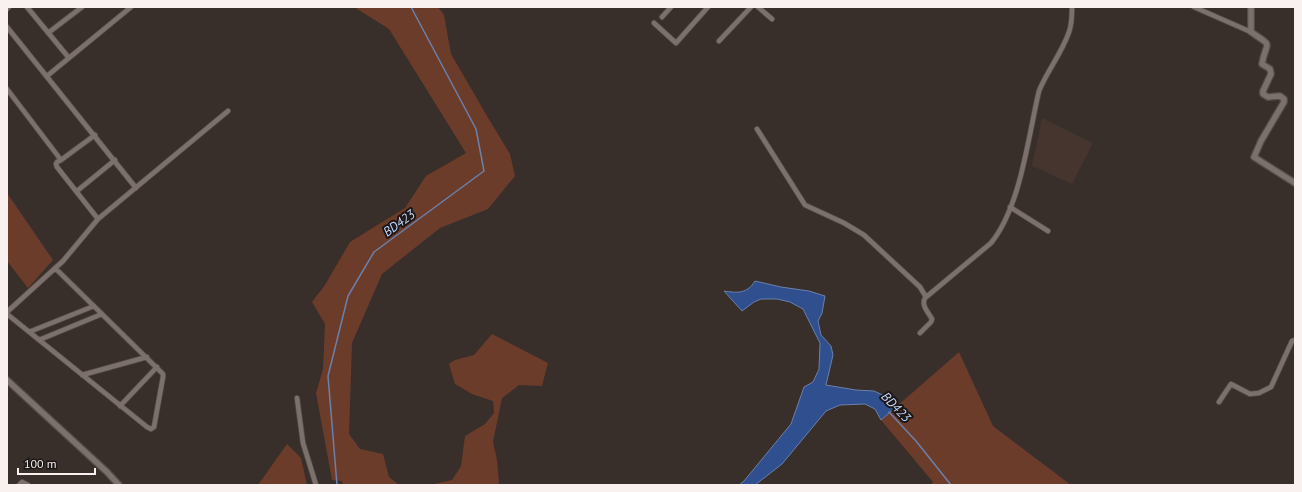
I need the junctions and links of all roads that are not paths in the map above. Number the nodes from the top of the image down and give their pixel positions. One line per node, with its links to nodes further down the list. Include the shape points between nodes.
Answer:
1 (27, 7): 16 (street)
2 (82, 7): 16 (street)
3 (131, 7): 18 (street)
4 (671, 7): 11 (street)
5 (708, 7): 13 (street, via 676,43)
6 (750, 7): 17 (street)
7 (758, 7): 12 (street)
8 (1072, 7): 29 (street, via 1069,32 1039,92 1018,188)
9 (1194, 7): 15 (street)
10 (1251, 7): 15 (street)
11 (662, 17)
12 (772, 19)
13 (654, 23)
14 (7, 27): 19 (street)
15 (1251, 32): 26 (street, via 1268,46 1262,64 1271,74 1263,94 1284,99 1254,157)
16 (48, 33): 18 (street)
17 (719, 41)
18 (69, 58): 19 (street)
19 (47, 76): 23 (street)
20 (7, 89): 24 (street)
21 (228, 111): 27 (street)
22 (758, 129): 33 (street, via 805,205 864,235 920,287)
23 (95, 135): 24 (street); 25 (street)
24 (60, 160): 28 (street, via 56,164 57,167)
25 (115, 160): 27 (street); 28 (street)
26 (1295, 183)
27 (136, 188): 30 (street)
28 (77, 191): 30 (street)
29 (1010, 207): 31 (street); 33 (street, via 998,235 991,243)
30 (98, 219): 32 (street)
31 (1048, 231)
32 (55, 268): 34 (street); 35 (street)
33 (926, 297): 38 (street, via 923,304 932,319)
34 (94, 306): 36 (street); 37 (street)
35 (7, 313): 37 (street)
36 (102, 314): 39 (street); 41 (street)
37 (29, 332): 39 (street)
38 (920, 333)
39 (39, 340): 43 (street)
40 (1295, 340): 46 (street, via 1292,341 1271,387 1250,394 1231,384)
41 (147, 357): 42 (street); 43 (street)
42 (157, 367): 47 (street); 47 (street, via 163,377 154,427 147,428)
43 (82, 375): 47 (street)
44 (7, 380): 50 (street)
45 (297, 398): 51 (street, via 302,443)
46 (1220, 402)
47 (120, 406)
48 (19, 485): 49 (street, via 22,482)
49 (28, 485)
50 (119, 485)
51 (316, 485)

